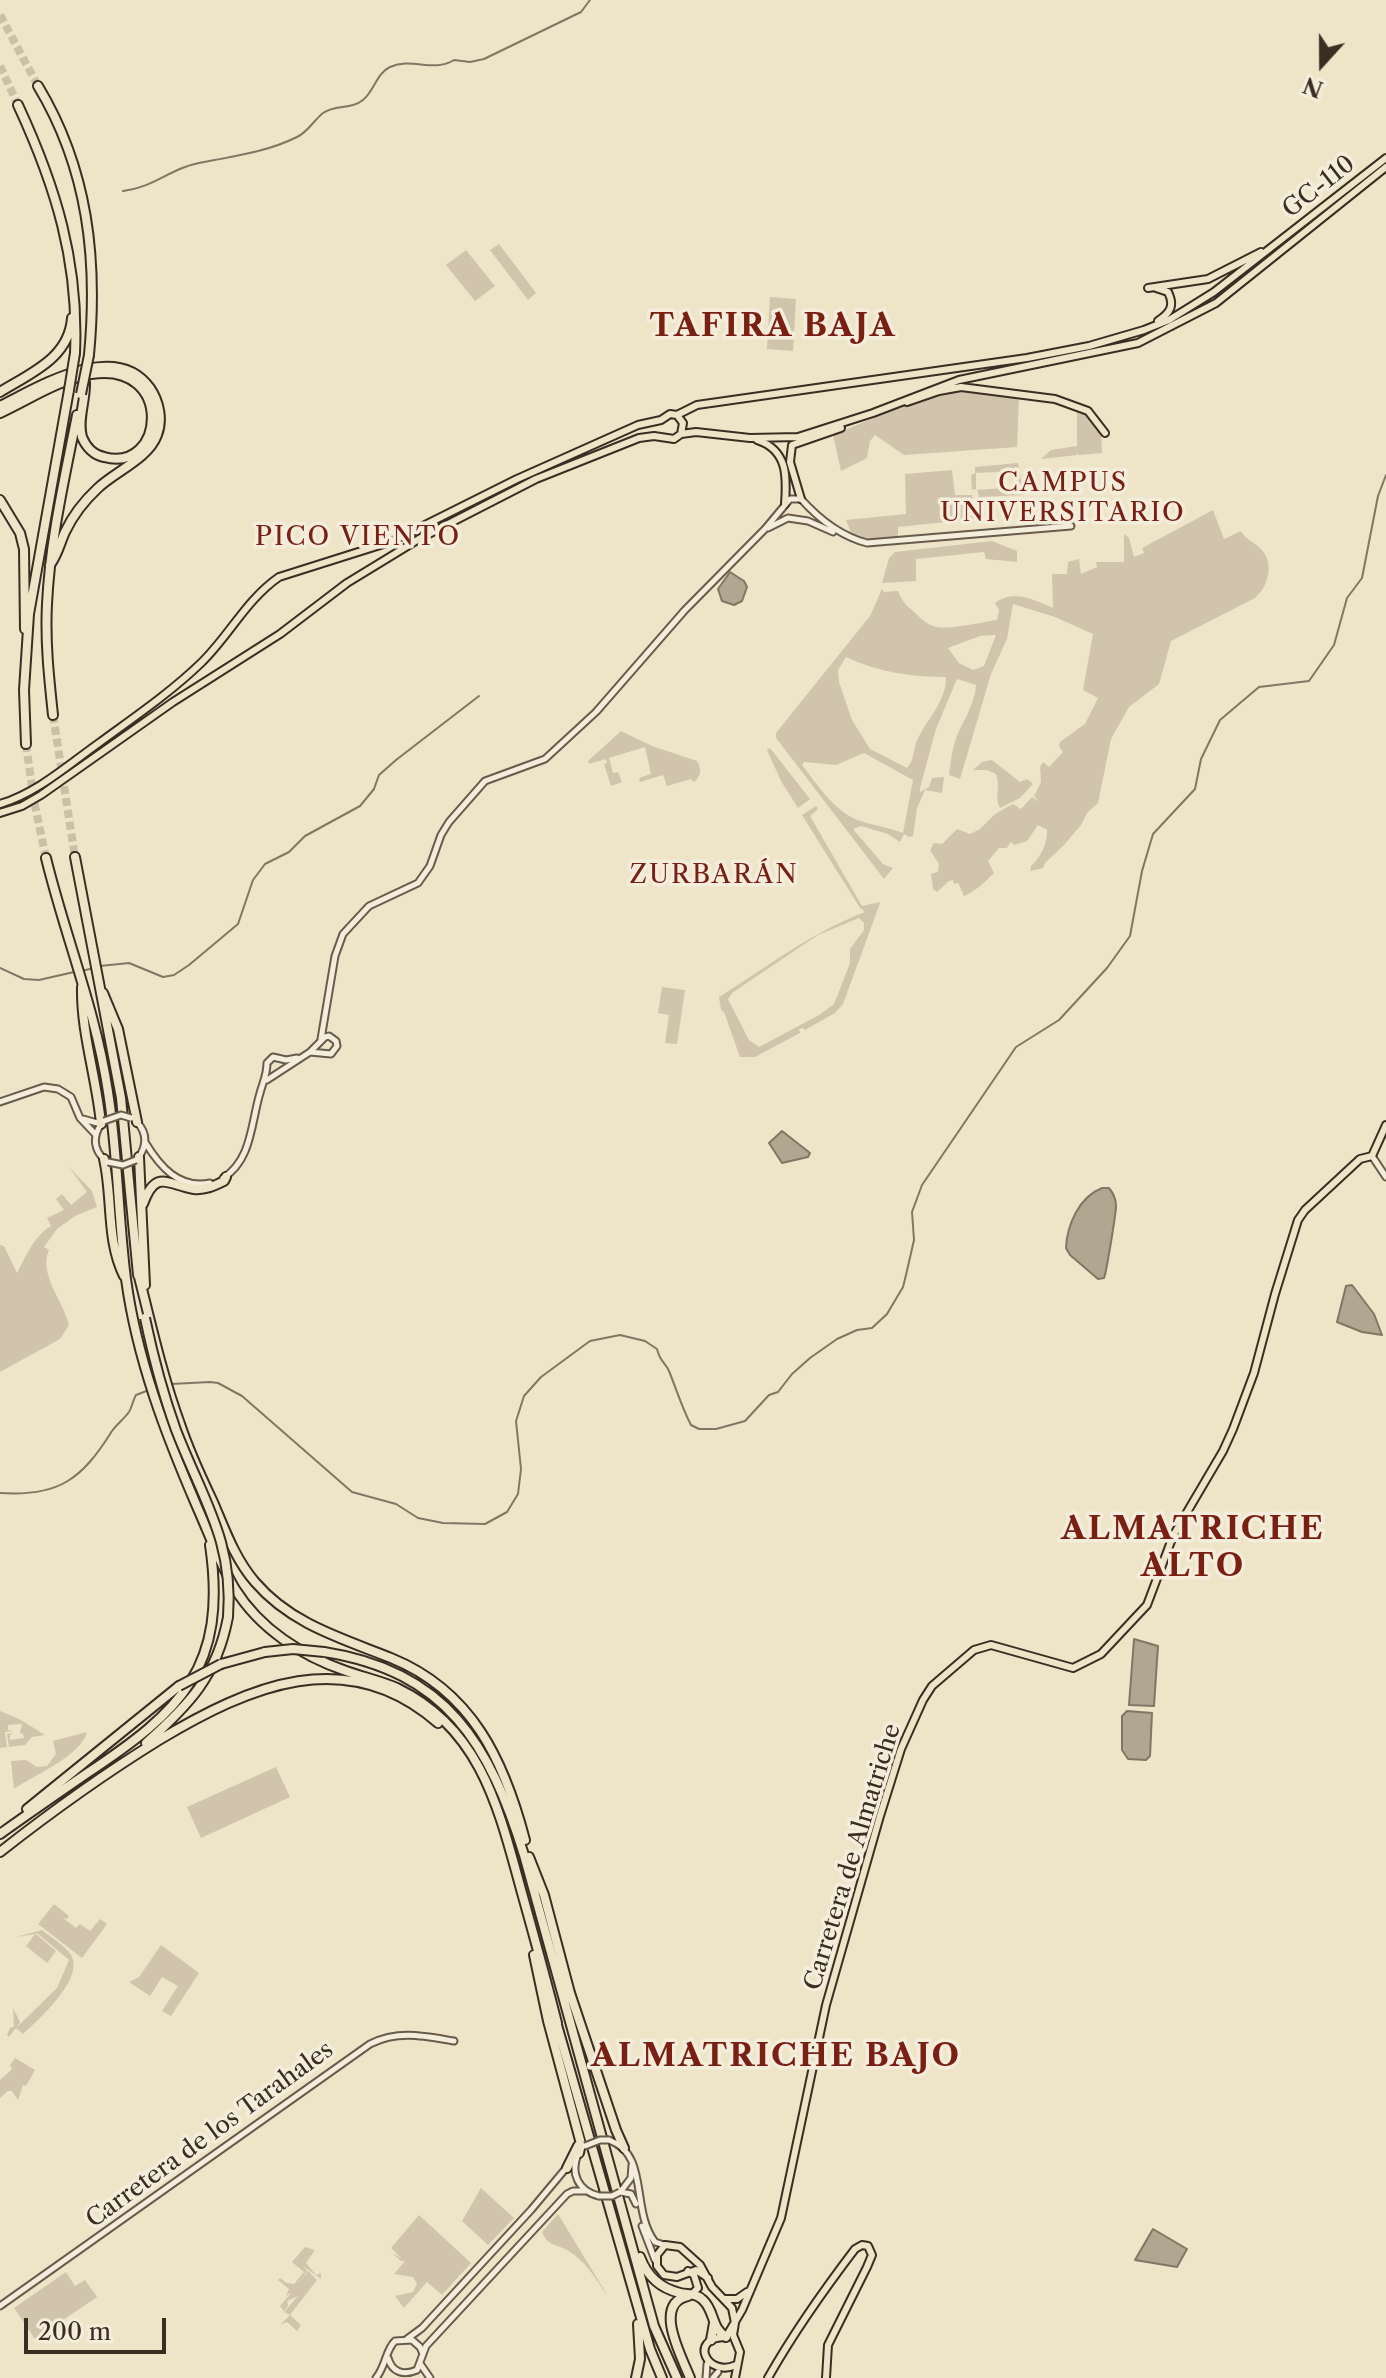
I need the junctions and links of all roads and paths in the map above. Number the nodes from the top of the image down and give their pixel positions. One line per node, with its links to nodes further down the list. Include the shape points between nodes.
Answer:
1 (38, 86): 12 (highway, bridge, via 68,144 89,223 94,284)
2 (18, 105): 6 (highway, via 44,163)
3 (1386, 158): 5 (main road, GC-110 / GC-110)
4 (1386, 167): 15 (main road, GC-110 / GC-110, via 1216,303 1159,335 1118,349 959,380)
5 (1275, 245): 7 (main road, via 1221,274); 9 (main road, GC-110, via 1187,310)
6 (71, 273): 11 (highway, via 71,322 61,350); 31 (highway, bridge, via 75,353)
7 (1182, 282): 8 (main road); 8 (main road, via 1148,288 1168,292)
8 (1171, 298): 9 (main road, via 1169,314)
9 (1144, 330): 16 (main road, GC-110, via 1027,358 730,399)
10 (51, 385): 12 (highway, via 104,374 138,384 153,415 141,447 109,459 88,448 81,429); 13 (highway); 14 (highway); 30 (highway, via 89,367 122,369 143,379 153,392 159,420 150,446 79,509)
11 (0, 392)
12 (83, 395): 30 (highway)
13 (0, 406)
14 (0, 413)
15 (873, 413): 18 (main road, via 947,389 975,387 1073,404 1095,417); 21 (main road, GC-110, via 798,437); 23 (main road, via 792,445 790,462)
16 (677, 415): 17 (main road, GC-110); 19 (main road, via 683,423)
17 (661, 420): 20 (main road); 34 (main road, GC-110, via 638,425 517,479 393,541 279,577 247,605 199,664 150,705 39,786)
18 (1105, 433)
19 (681, 434): 20 (main road, GC-110, via 674,439); 21 (main road, GC-110)
20 (664, 436): 35 (main road, GC-110, via 612,447 419,539 41,795)
21 (750, 438): 24 (main road, via 779,454 786,472)
22 (0, 500): 31 (highway, via 24,549)
23 (803, 502): 24 (street, via 793,498); 26 (street, via 805,514); 29 (street)
24 (784, 505): 25 (street); 28 (street)
25 (788, 518): 26 (street); 28 (street)
26 (798, 520): 29 (street)
27 (1071, 526): 29 (street, via 877,544)
28 (765, 529): 39 (street, via 551,755 485,781 445,829 418,883 362,912 339,942)
29 (849, 537)
30 (50, 565): 32 (highway, via 46,642)
31 (26, 640): 33 (highway)
32 (53, 715)
33 (26, 744)
34 (0, 804)
35 (0, 813)
36 (75, 857): 38 (highway)
37 (46, 858): 42 (highway, via 82,978)
38 (98, 985): 48 (highway, via 121,1040); 61 (highway, via 126,1138)
39 (324, 1027): 40 (street); 41 (street)
40 (329, 1036): 41 (street); 43 (street, via 336,1041 335,1051)
41 (321, 1039): 43 (street)
42 (93, 1041): 49 (highway); 60 (highway, via 113,1127)
43 (310, 1052): 44 (street)
44 (297, 1058): 45 (street); 45 (street, via 269,1059)
45 (265, 1082): 57 (street, via 243,1155)
46 (0, 1102): 47 (street, via 52,1087 71,1097)
47 (80, 1118): 49 (street); 51 (street)
48 (134, 1120): 49 (street, bridge, via 121,1115); 52 (street)
49 (103, 1123): 51 (street)
50 (1386, 1125): 53 (main road)
51 (96, 1135): 56 (street, via 95,1145)
52 (145, 1142): 54 (street); 55 (street)
53 (1372, 1156): 58 (street); 82 (main road, Carretera de Almatriche, via 1360,1159 1298,1220 1233,1429 1173,1536 1147,1605 1101,1654 1073,1668 991,1645 974,1650 923,1700 875,1830 826,2005 781,2218)
54 (138, 1157): 55 (street); 56 (street, bridge, via 123,1165); 59 (highway)
55 (155, 1158): 57 (street, via 190,1184)
56 (106, 1161): 60 (highway, via 113,1242)
57 (226, 1177): 59 (highway, via 207,1189 157,1182)
58 (1386, 1177)
59 (142, 1208): 61 (highway)
60 (127, 1280): 62 (highway, via 152,1395)
61 (147, 1318): 63 (highway, bridge, via 176,1430 220,1533 229,1572 228,1617 205,1682 174,1719); 66 (highway, bridge, via 181,1427 231,1546 255,1582 315,1628 421,1673 458,1703 498,1761)
62 (208, 1534): 64 (highway, via 215,1583 213,1621 203,1656 173,1707 135,1742); 69 (highway, bridge, via 234,1587 282,1639 417,1699 473,1754 501,1818)
63 (130, 1757): 65 (highway); 68 (highway, via 216,1707 277,1684 336,1679 393,1693 436,1721 477,1773 493,1810)
64 (0, 1833): 67 (highway, bridge, via 179,1686 221,1664 265,1652 324,1652 358,1658 402,1676 461,1723 484,1752 501,1788)
65 (0, 1852)
66 (528, 1854): 67 (highway); 72 (highway)
67 (535, 1896): 74 (highway)
68 (534, 1955): 69 (highway); 71 (highway)
69 (557, 2023): 78 (highway)
70 (454, 2041): 86 (street, Carretera de los Tarahales, via 394,2035 370,2044)
71 (581, 2146): 72 (street, bridge, via 609,2140); 73 (street); 73 (highway); 75 (street, via 574,2169)
72 (626, 2151): 76 (street, via 632,2169); 77 (street, via 635,2167 646,2227 655,2242)
73 (567, 2168): 90 (street)
74 (614, 2183): 83 (highway, via 646,2272 666,2288); 105 (highway, via 654,2326)
75 (586, 2191): 76 (street, bridge, via 612,2196); 93 (street, via 567,2194 426,2346)
76 (623, 2191): 79 (street, via 635,2200)
77 (665, 2245): 79 (main road); 81 (main road, via 680,2247)
78 (623, 2257): 103 (highway, via 641,2343); 104 (highway)
79 (655, 2260): 80 (main road, via 670,2277)
80 (688, 2271): 81 (main road); 83 (main road, via 698,2288)
81 (708, 2278): 84 (main road)
82 (752, 2285): 84 (main road, via 745,2295); 88 (main road, Carretera de Almatriche)
83 (692, 2294): 85 (highway)
84 (725, 2299): 88 (main road)
85 (706, 2303): 87 (highway); 106 (highway, via 683,2297 671,2312)
86 (0, 2306)
87 (714, 2323): 89 (highway); 91 (highway)
88 (735, 2323): 89 (main road, Carretera de Almatriche); 92 (main road)
89 (726, 2337): 91 (main road); 92 (main road)
90 (407, 2339): 93 (street, via 417,2343); 94 (street, via 395,2341)
91 (711, 2340): 98 (main road, via 704,2351)
92 (737, 2345): 96 (main road)
93 (423, 2357): 95 (street)
94 (388, 2358): 97 (street, via 393,2369); 99 (street)
95 (421, 2364): 97 (street); 102 (street)
96 (736, 2365): 98 (main road); 107 (main road)
97 (407, 2373): 100 (street); 101 (street)
98 (713, 2375): 107 (main road)
99 (376, 2378)
100 (396, 2378)
101 (420, 2378)
102 (430, 2378)
103 (636, 2378)
104 (662, 2378)
105 (677, 2378)
106 (690, 2378)
107 (735, 2378)
108 (768, 2378): 109 (main road, via 814,2303 855,2249 868,2246 872,2255 828,2345)
109 (826, 2378)

